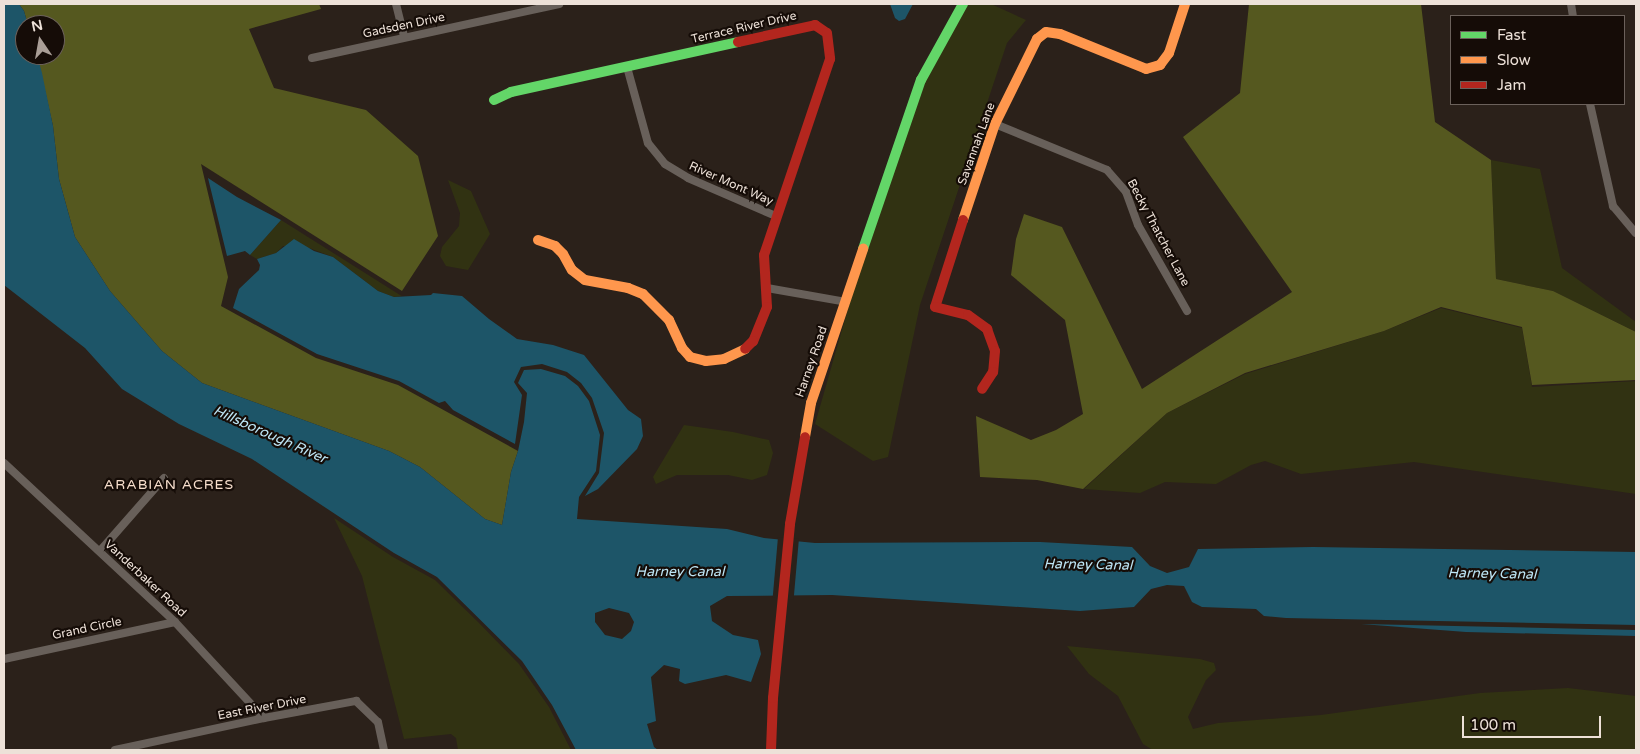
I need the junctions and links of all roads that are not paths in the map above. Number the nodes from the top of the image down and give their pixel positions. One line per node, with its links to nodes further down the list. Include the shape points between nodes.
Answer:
1 (396, 4): 7 (street)
2 (518, 4): 6 (street)
3 (559, 4): 6 (street, Gadsden Drive)
4 (963, 4): 17 (street, Harney Road, via 922,80)
5 (1185, 4): 12 (street, Savannah Lane, via 1169,53 1160,65 1146,69 1060,34 1046,32 1037,39)
6 (520, 12): 7 (street, Gadsden Drive)
7 (404, 37): 8 (street, Gadsden Drive)
8 (312, 58)
9 (627, 67): 10 (street, Terrace River Drive, via 511,92); 13 (street, River Mont Way, via 648,144 665,164 688,178); 13 (street, Terrace River Drive, via 815,25 827,33 830,60)
10 (494, 100)
11 (1590, 105): 14 (street, via 1613,206)
12 (996, 124): 18 (street, Becky Thatcher Lane, via 1107,170 1126,192 1138,225); 19 (street, Savannah Lane, via 935,307 968,316 986,329 995,351 993,372)
13 (776, 216): 16 (street, Terrace River Drive, via 764,255)
14 (1636, 233)
15 (538, 240): 16 (street, Terrace River Drive, via 555,246 572,270 585,280 644,294 669,320 682,348 690,357 706,362 724,359 753,341 767,307)
16 (767, 288): 17 (street)
17 (846, 302): 28 (street, Harney Road, via 811,403 790,524)
18 (1186, 311)
19 (982, 389)
20 (4, 463): 22 (street, Vanderbaker Road)
21 (164, 478): 22 (street)
22 (100, 551): 23 (street, Vanderbaker Road)
23 (175, 622): 24 (street, Grand Circle); 25 (street, Vanderbaker Road)
24 (4, 659)
25 (264, 718): 26 (street, East River Drive); 27 (street, East River Drive, via 356,701 378,722)
26 (115, 750)
27 (384, 750)
28 (771, 750)

